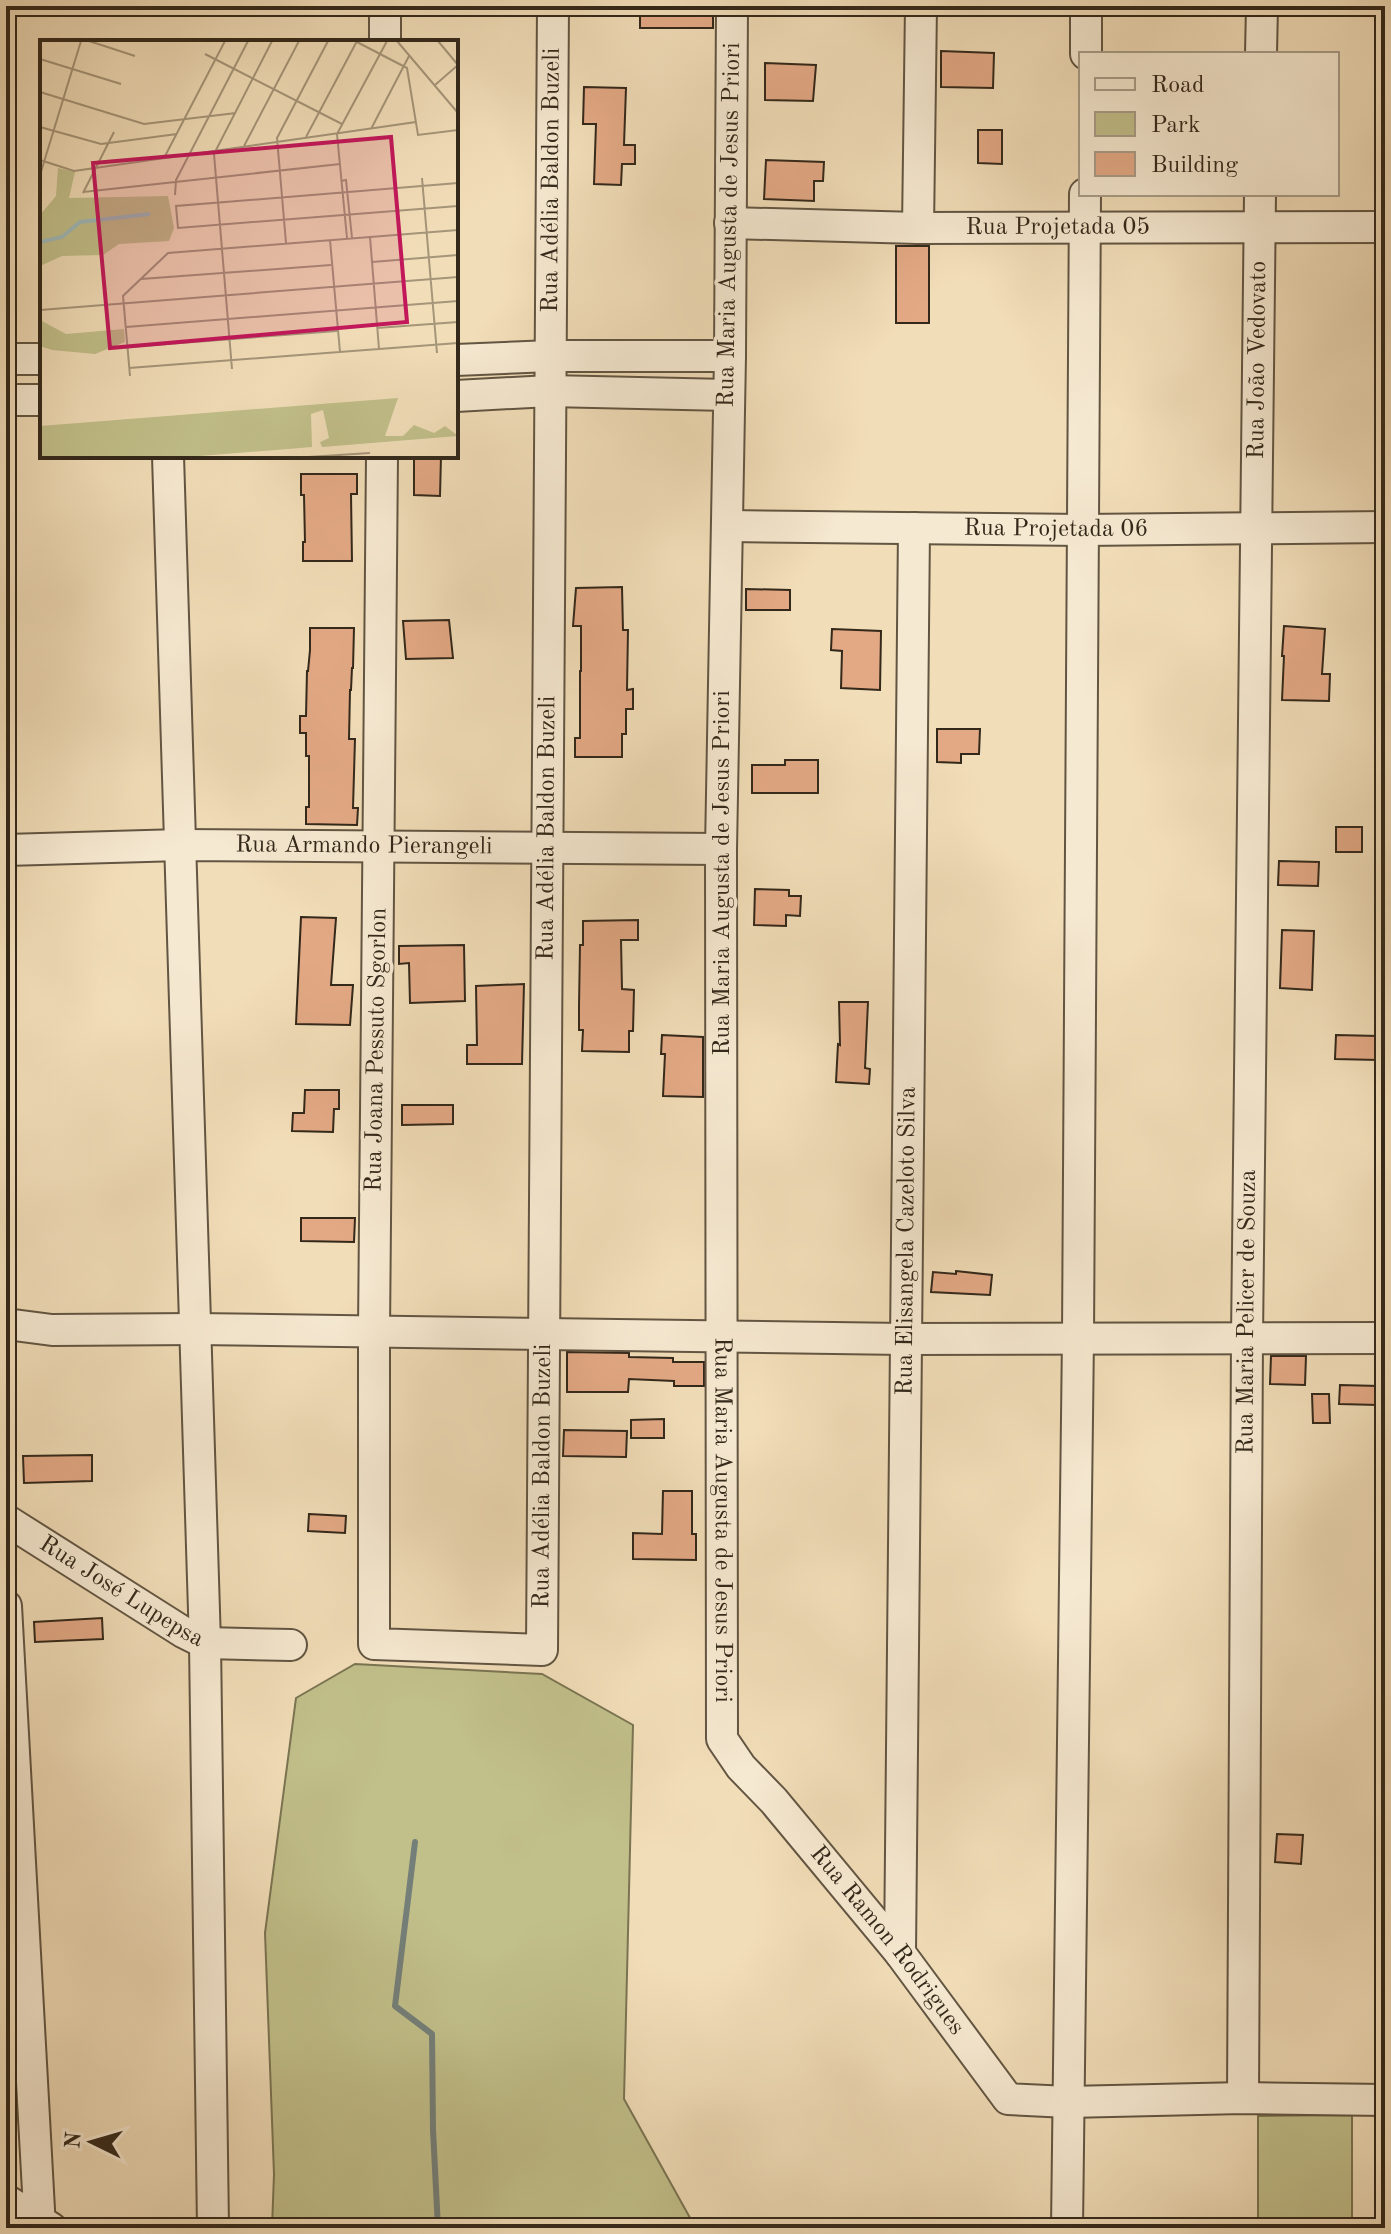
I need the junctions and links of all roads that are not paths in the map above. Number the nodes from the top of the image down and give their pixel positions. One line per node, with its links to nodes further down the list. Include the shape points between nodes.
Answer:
1 (385, 6): 7 (street)
2 (553, 6): 17 (street, Rua Adélia Baldon Buzeli)
3 (732, 6): 12 (street, Rua Maria Augusta de Jesus Priori)
4 (921, 6): 15 (street)
5 (1086, 6): 8 (street)
6 (1262, 6): 9 (street)
7 (385, 40)
8 (1086, 52)
9 (1261, 52)
10 (1085, 196): 16 (street)
11 (1260, 196): 13 (street, Rua João Vedovato)
12 (730, 223): 15 (street, Rua Projetada 05); 18 (street, Rua Maria Augusta de Jesus Priori)
13 (1260, 227): 14 (street, Rua Projetada 05); 16 (street, Rua Projetada 05); 30 (street, Rua João Vedovato)
14 (1385, 227)
15 (918, 228): 16 (street, Rua Projetada 05)
16 (1085, 228): 33 (street)
17 (551, 356): 18 (street); 21 (street); 22 (street, Rua Adélia Baldon Buzeli)
18 (730, 356): 23 (street, Rua Maria Augusta de Jesus Priori)
19 (6, 359): 20 (street)
20 (40, 359)
21 (458, 360)
22 (549, 391): 23 (street); 24 (street); 36 (street, Rua Adélia Baldon Buzeli)
23 (728, 395): 29 (street, Rua Maria Augusta de Jesus Priori)
24 (458, 396)
25 (6, 400): 26 (street)
26 (40, 400)
27 (168, 458): 34 (street)
28 (382, 458): 35 (street, Rua Joana Pessuto Sgorlon)
29 (728, 526): 32 (street, Rua Projetada 06); 37 (street, Rua Maria Augusta de Jesus Priori)
30 (1255, 527): 31 (street, Rua Projetada 06); 33 (street, Rua Projetada 06); 45 (street, Rua Maria Pelicer de Souza)
31 (1385, 527)
32 (914, 528): 33 (street, Rua Projetada 06); 47 (street, Rua Elisangela Cazeloto Silva)
33 (1083, 530): 44 (street)
34 (181, 845): 35 (street, Rua Armando Pierangeli); 38 (street, Rua Armando Pierangeli); 40 (street)
35 (379, 845): 36 (street, Rua Armando Pierangeli); 41 (street, Rua Joana Pessuto Sgorlon)
36 (547, 846): 37 (street, Rua Armando Pierangeli); 42 (street, Rua Adélia Baldon Buzeli)
37 (721, 849): 43 (street, Rua Maria Augusta de Jesus Priori)
38 (6, 850)
39 (6, 1324): 40 (street, via 52,1330)
40 (196, 1329): 41 (street); 50 (street)
41 (374, 1331): 42 (street); 52 (street, Rua Joana Pessuto Sgorlon, via 374,1644)
42 (544, 1333): 43 (street); 52 (street, Rua Adélia Baldon Buzeli)
43 (722, 1336): 47 (street); 54 (street, Rua Maria Augusta de Jesus Priori)
44 (1078, 1337): 45 (street); 47 (street); 58 (street)
45 (1247, 1338): 46 (street); 56 (street, Rua Maria Pelicer de Souza)
46 (1385, 1338)
47 (905, 1339): 55 (street, Rua Elisangela Cazeloto Silva)
48 (6, 1520): 50 (street, Rua José Lupepsa)
49 (6, 1606): 53 (street)
50 (205, 1643): 51 (street, Rua José Lupepsa); 61 (street)
51 (291, 1645)
52 (542, 1650)
53 (9, 1701): 60 (street)
54 (722, 1739): 55 (street, Rua Ramon Rodrigues)
55 (900, 1953): 58 (street, Rua Ramon Rodrigues, via 1008,2099)
56 (1243, 2098): 57 (street); 58 (street)
57 (1385, 2100)
58 (1068, 2102): 62 (street)
59 (6, 2200): 60 (street)
60 (44, 2226)
61 (213, 2228)
62 (1067, 2228)

